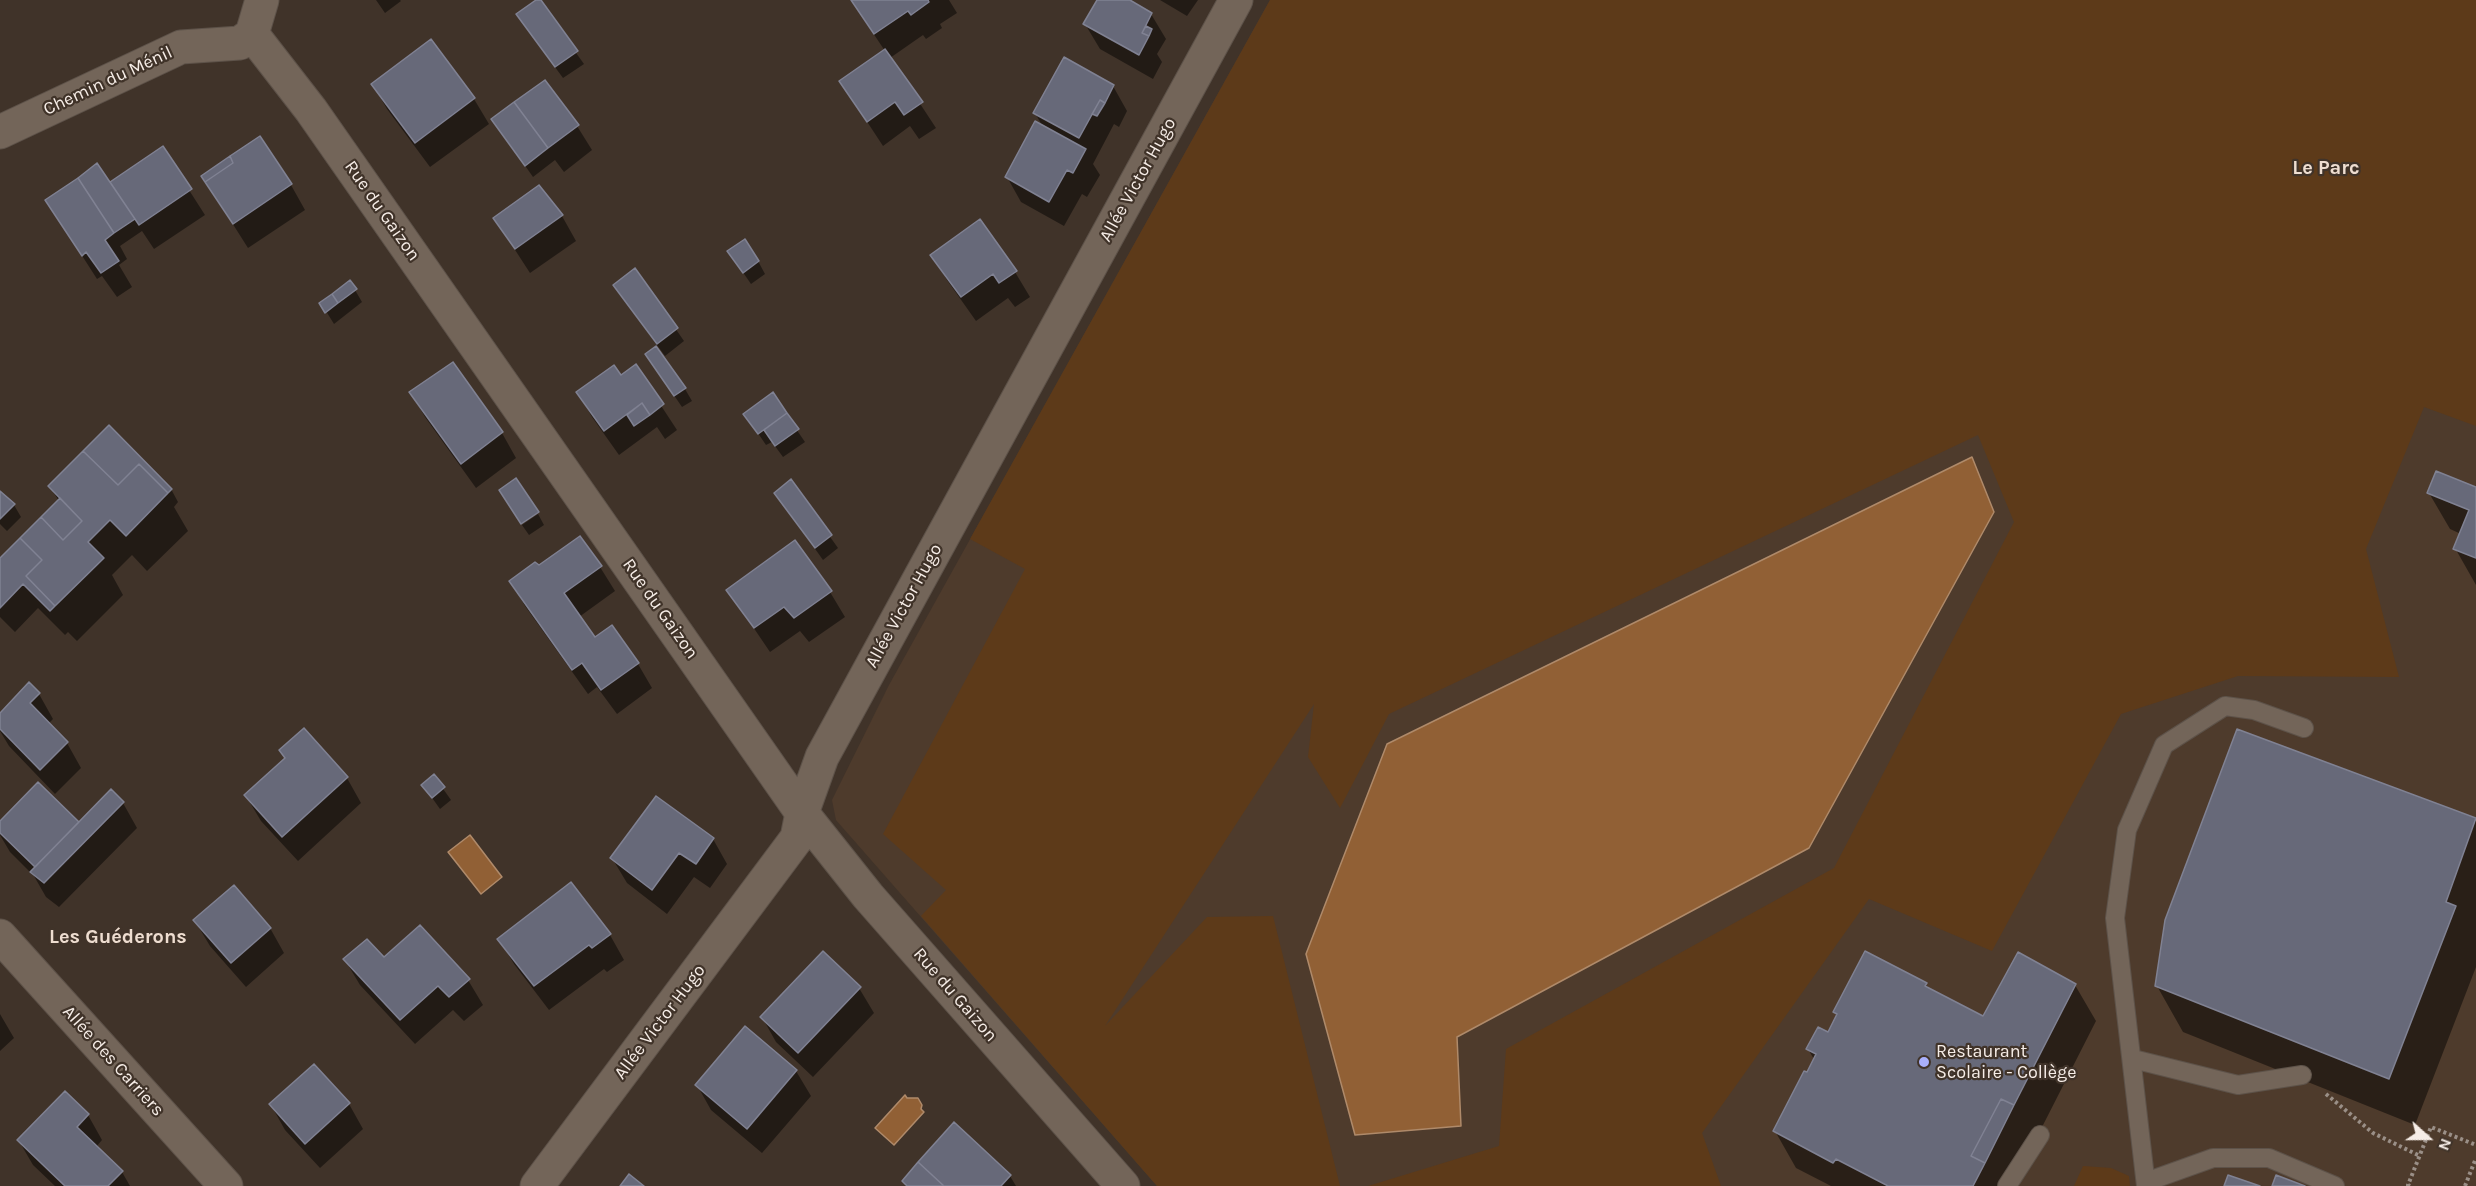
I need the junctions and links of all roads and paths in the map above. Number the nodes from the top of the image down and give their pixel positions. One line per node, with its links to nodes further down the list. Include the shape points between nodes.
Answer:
1 (262, 0): 3 (street)
2 (1236, 0): 6 (street, Allée Victor Hugo, via 822,757)
3 (252, 34): 4 (street, Chemin du Ménil, via 240,43 181,47); 6 (street, Rue du Gaizon, via 311,110)
4 (0, 132)
5 (2304, 728): 8 (lane, via 2254,710 2225,706 2164,745 2127,830 2115,918)
6 (802, 813): 16 (street, Allée Victor Hugo, via 797,838); 17 (street, Rue du Gaizon, via 868,896)
7 (0, 936): 15 (street, Allée des Carriers)
8 (2133, 1059): 9 (lane, via 2238,1085); 14 (lane)
9 (2302, 1075): 12 (path, via 2373,1133)
10 (2040, 1135): 18 (lane)
11 (2476, 1145): 12 (path, via 2431,1127)
12 (2420, 1156): 20 (path)
13 (2476, 1158): 21 (path)
14 (2146, 1184): 19 (lane, via 2213,1158 2269,1158)
15 (226, 1186)
16 (537, 1186)
17 (1123, 1186)
18 (2007, 1186)
19 (2334, 1186)
20 (2410, 1186)
21 (2465, 1186)

